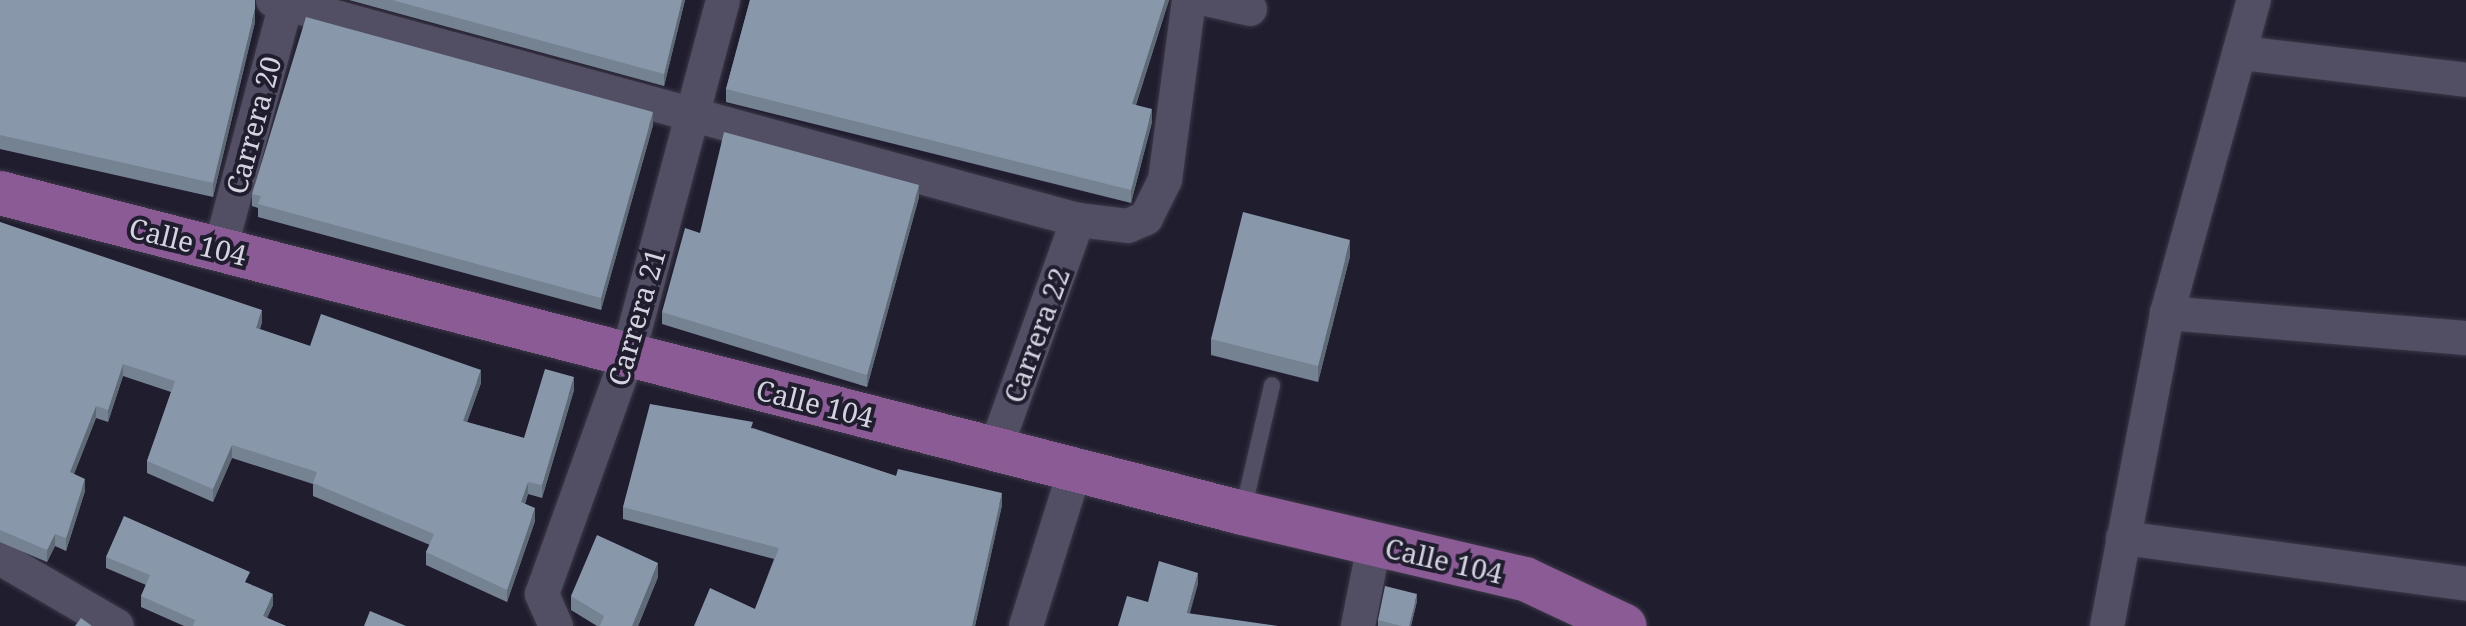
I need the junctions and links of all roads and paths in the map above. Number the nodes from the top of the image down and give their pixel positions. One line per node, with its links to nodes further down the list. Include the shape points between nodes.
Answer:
1 (723, 0): 9 (street, Carrera 21)
2 (1189, 0): 11 (street, via 1159,199 1146,218 1128,226)
3 (1210, 0): 6 (street)
4 (2254, 0): 7 (street)
5 (282, 1): 9 (street); 12 (street, Carrera 20)
6 (1250, 9)
7 (2241, 53): 8 (street); 13 (street)
8 (2466, 80)
9 (692, 115): 11 (street); 15 (street, Carrera 21)
10 (0, 193): 12 (main road, Calle 104)
11 (1078, 220): 17 (street, Carrera 22)
12 (220, 250): 15 (main road, Calle 104)
13 (2167, 313): 14 (street); 20 (street)
14 (2466, 338)
15 (628, 355): 17 (main road, Calle 104); 26 (street, Carrera 21, via 542,594)
16 (1272, 385): 19 (lane)
17 (995, 450): 18 (main road, Calle 104)
18 (1075, 470): 19 (main road, Calle 104); 23 (street)
19 (1243, 513): 21 (main road, Calle 104)
20 (2123, 538): 24 (street); 31 (street)
21 (1374, 545): 29 (street); 30 (main road, Calle 104, via 1525,579)
22 (0, 558): 25 (street)
23 (1049, 569): 27 (street); 28 (street)
24 (2466, 584)
25 (117, 626)
26 (556, 626)
27 (1026, 626)
28 (1048, 626)
29 (1358, 626)
30 (1625, 626)
31 (2107, 626)

